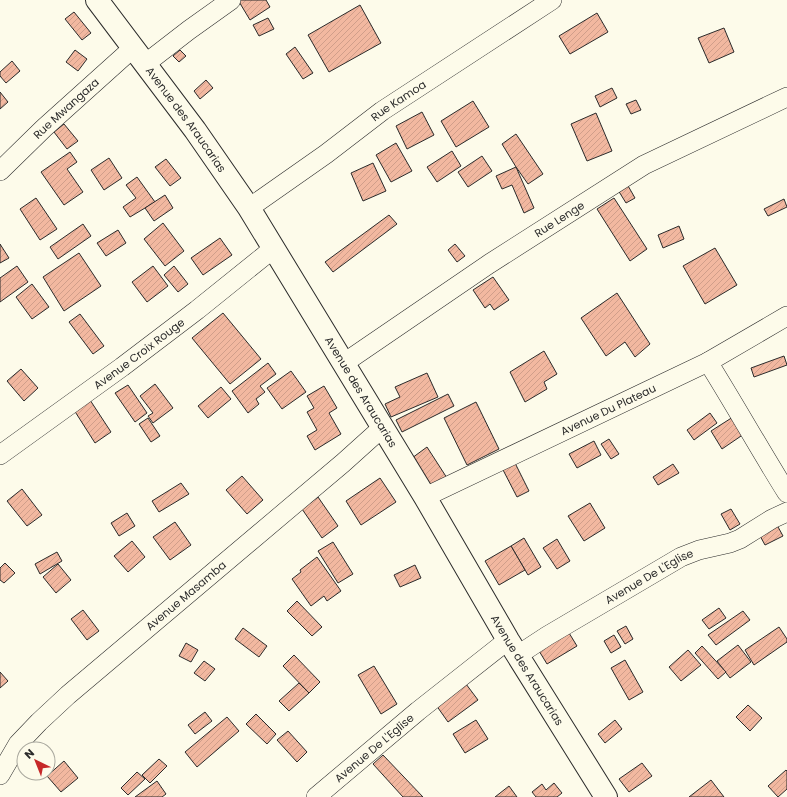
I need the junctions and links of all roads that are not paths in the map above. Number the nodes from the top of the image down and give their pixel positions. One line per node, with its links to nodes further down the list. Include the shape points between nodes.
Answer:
1 (97, 0): 4 (street, Avenue des Araucarias)
2 (231, 0): 4 (street, Rue Mwangaza, via 189,30)
3 (552, 0): 7 (street, Rue Kamoa, via 382,110 326,154)
4 (139, 56): 6 (street, Rue Mwangaza, via 44,128); 7 (street, Avenue des Araucarias)
5 (787, 97): 11 (street, Rue Lenge, via 644,165 489,264)
6 (0, 171)
7 (249, 208): 8 (street, Avenue des Araucarias)
8 (274, 248): 11 (street, Avenue des Araucarias); 13 (street, Avenue Croix Rouge, via 122,367)
9 (787, 316): 10 (street, Avenue Du Plateau)
10 (708, 362): 14 (street); 15 (street, Avenue Du Plateau)
11 (344, 363): 12 (street, Avenue des Araucarias)
12 (383, 427): 15 (street, Avenue des Araucarias); 18 (street, Avenue Masamba, via 38,722 18,744)
13 (0, 454)
14 (787, 493)
15 (426, 497): 17 (street, Avenue des Araucarias)
16 (787, 512): 17 (street, Avenue De L'Eglise, via 740,539 680,557 547,636)
17 (513, 647): 19 (street, Avenue De L'Eglise, via 418,711); 20 (street, Avenue des Araucarias)
18 (0, 775)
19 (316, 797)
20 (606, 797)

